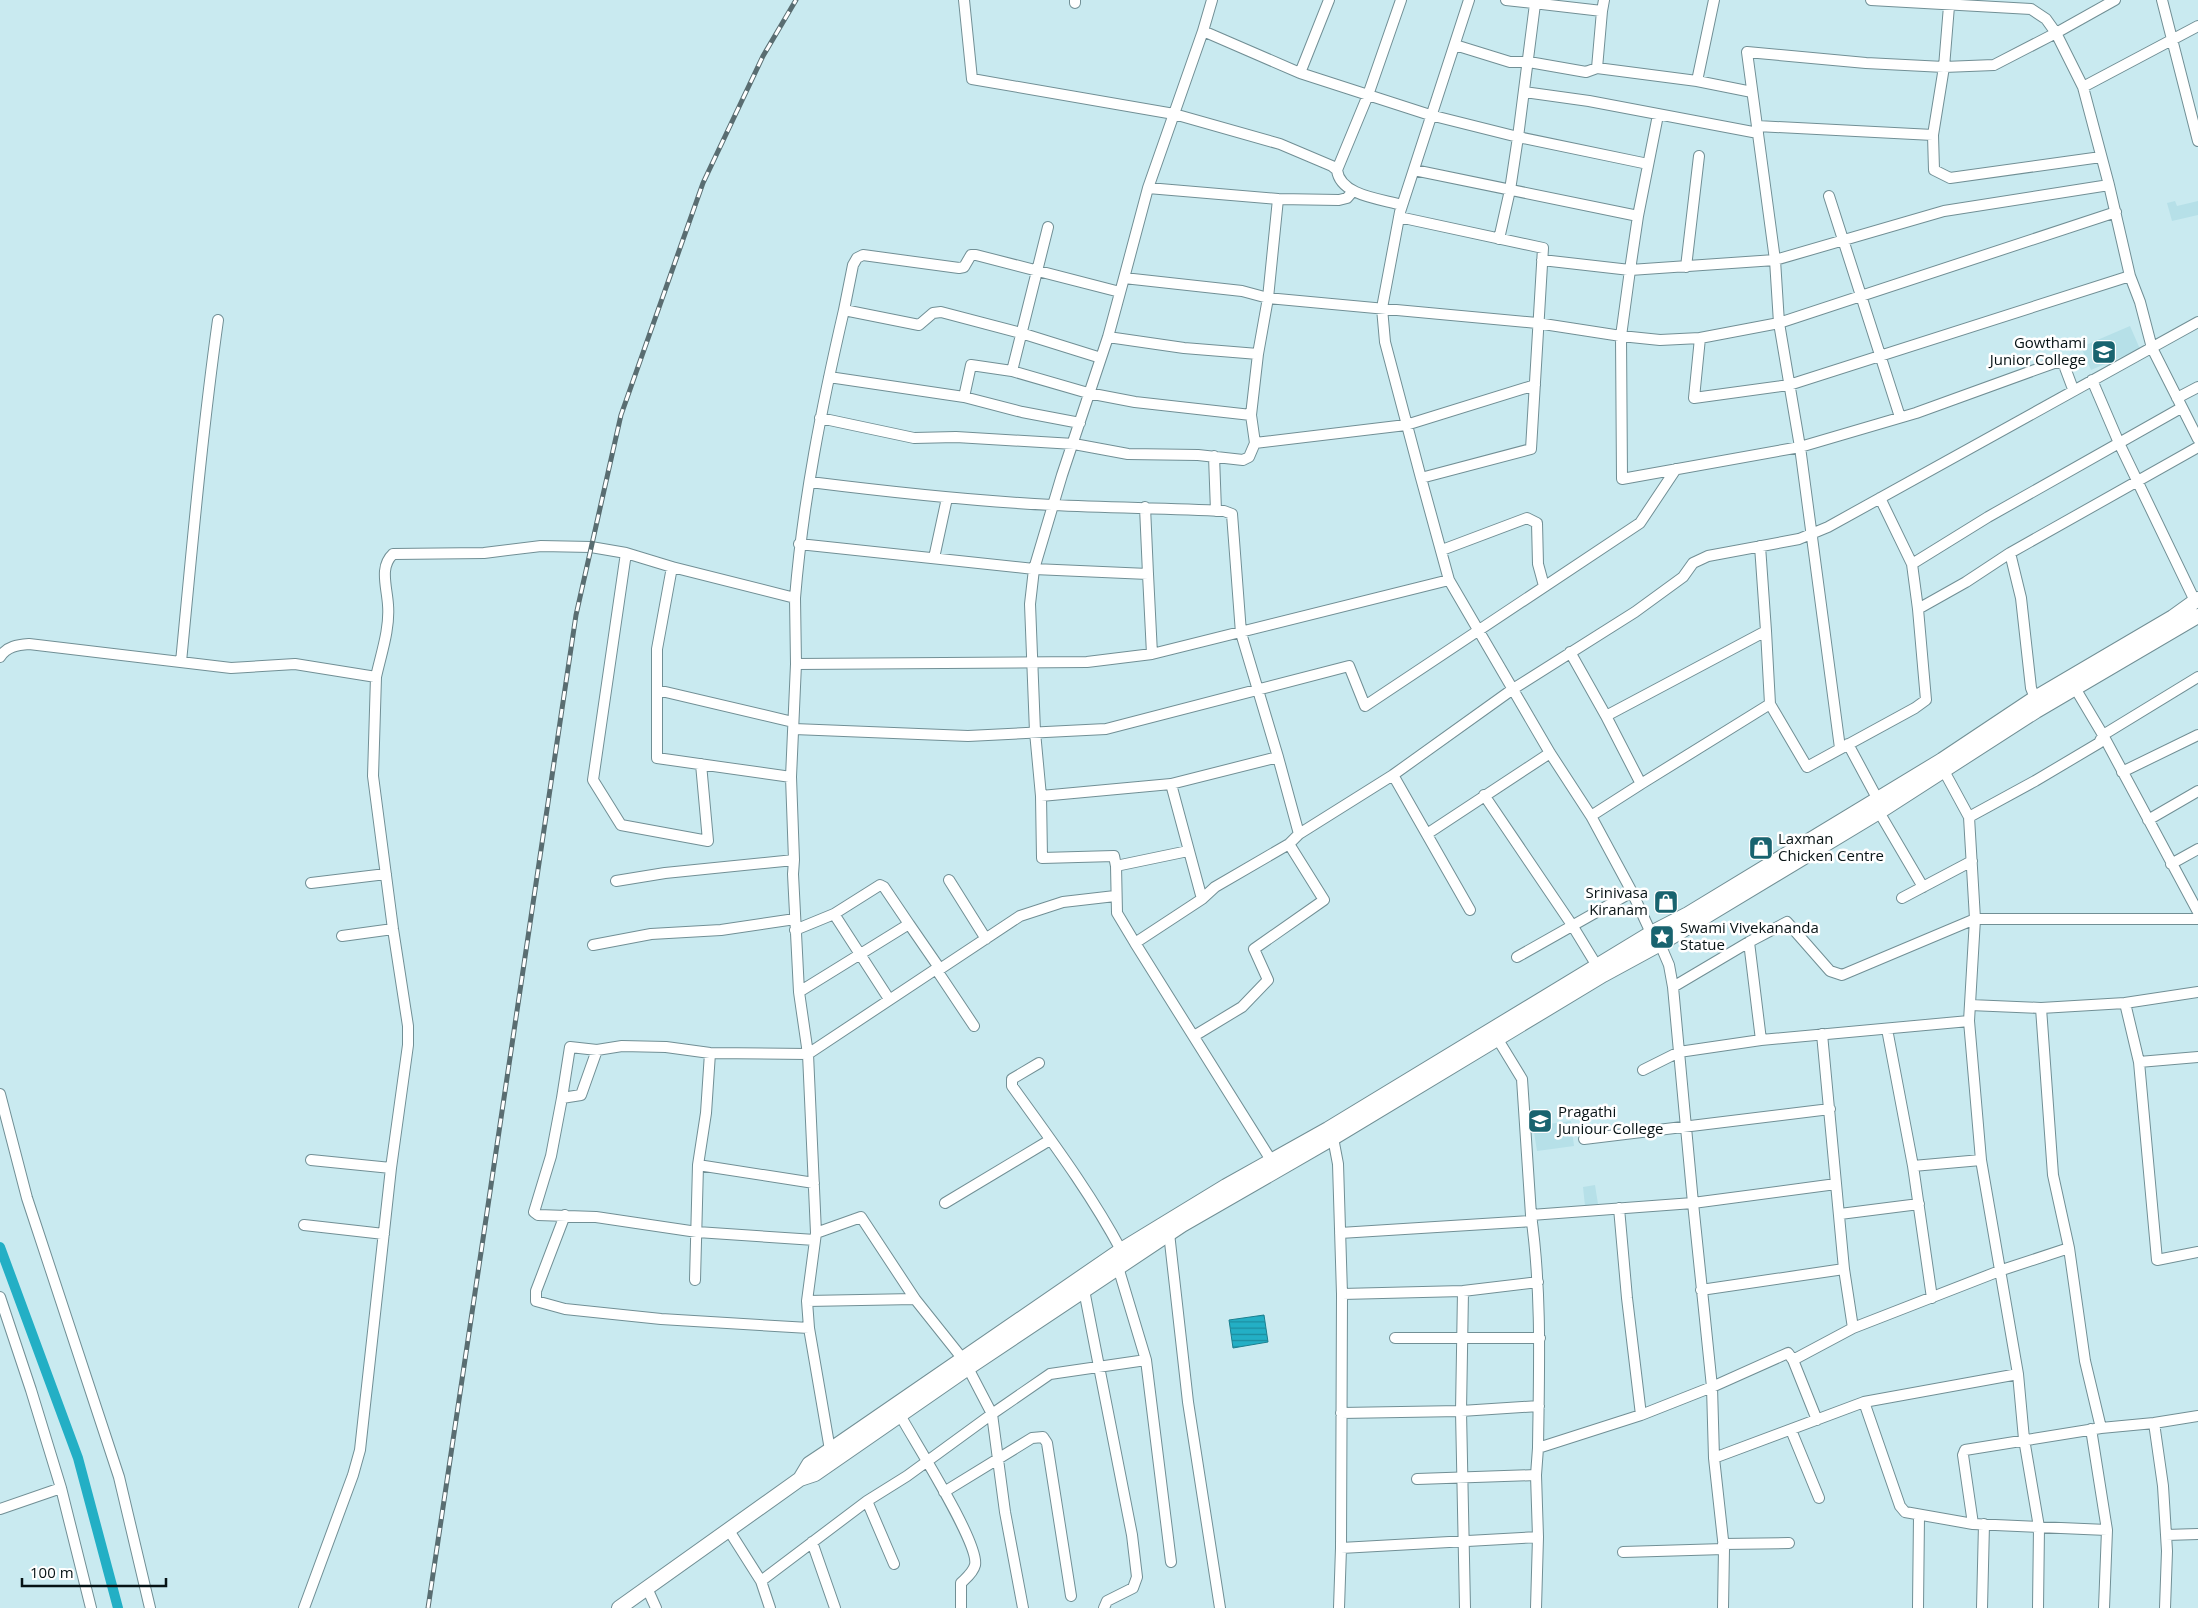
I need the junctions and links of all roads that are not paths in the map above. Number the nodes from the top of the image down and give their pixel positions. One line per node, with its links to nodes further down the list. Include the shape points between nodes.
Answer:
1 (964, 0): 31 (street, via 972,79)
2 (1212, 0): 16 (street)
3 (1329, 0): 23 (street)
4 (1401, 0): 28 (street)
5 (1469, 0): 19 (street)
6 (1506, 0): 12 (street)
7 (1604, 0): 14 (street)
8 (1714, 0): 24 (street)
9 (1871, 0): 13 (street)
10 (2115, 0): 17 (street)
11 (2162, 0): 18 (street)
12 (1535, 4): 14 (street); 20 (street)
13 (1950, 6): 17 (street, via 2032,9 2046,18); 21 (street)
14 (1602, 12): 22 (street)
15 (2198, 26): 18 (street)
16 (1203, 31): 23 (street); 31 (street)
17 (2056, 34): 21 (street, via 1994,65); 25 (street)
18 (2173, 40): 25 (street); 32 (street)
19 (1454, 45): 20 (street, via 1510,62); 29 (street)
20 (1529, 62): 22 (street, via 1586,72); 26 (street)
21 (1944, 67): 27 (street, via 1866,64 1747,52); 34 (street)
22 (1597, 68): 24 (street)
23 (1300, 73): 28 (street)
24 (1697, 81): 27 (street)
25 (2083, 87): 38 (street)
26 (1524, 92): 30 (street); 35 (street)
27 (1752, 92): 33 (street)
28 (1368, 95): 29 (street); 40 (street)
29 (1430, 115): 35 (street); 41 (street)
30 (1658, 115): 33 (street); 39 (street)
31 (1172, 118): 40 (street, via 1280,144); 43 (street)
32 (2196, 126): 36 (street)
33 (1757, 130): 34 (street); 55 (street)
34 (1933, 135): 38 (street, via 1934,170 1950,178)
35 (1518, 138): 39 (street); 44 (street)
36 (2198, 141)
37 (1699, 156): 56 (street)
38 (2101, 157): 42 (street)
39 (1648, 164): 50 (street)
40 (1337, 170): 45 (street)
41 (1414, 170): 44 (street); 48 (street)
42 (2109, 186): 49 (street); 53 (street, via 1944,211)
43 (1148, 188): 47 (street); 60 (street)
44 (1510, 190): 50 (street); 52 (street)
45 (1350, 195): 47 (street, via 1339,200); 48 (street)
46 (1829, 196): 53 (street)
47 (1278, 199): 63 (street)
48 (1400, 210): 52 (street); 64 (street)
49 (2116, 212): 59 (street); 62 (street)
50 (1638, 216): 58 (street)
51 (1048, 227): 57 (street)
52 (1499, 239): 54 (street, via 1543,248)
53 (1842, 241): 55 (street); 62 (street)
54 (1542, 260): 58 (street); 68 (street)
55 (1775, 260): 56 (street); 69 (street)
56 (1686, 267): 58 (street)
57 (1037, 270): 61 (street); 65 (street, via 976,255 971,255 964,267 959,268 863,255 853,265); 70 (street)
58 (1630, 270): 71 (street)
59 (2130, 276): 74 (street); 76 (street)
60 (1124, 278): 61 (street); 63 (street, via 1242,291)
61 (1120, 292): 72 (street)
62 (1862, 297): 69 (street); 76 (street)
63 (1268, 298): 64 (street); 75 (street)
64 (1382, 308): 68 (street); 92 (street, via 1385,342)
65 (844, 310): 70 (street, via 918,325 933,313 941,312); 79 (street)
66 (218, 320): 132 (street, via 207,398)
67 (2198, 322): 74 (street)
68 (1537, 323): 71 (street); 82 (street)
69 (1780, 323): 73 (street); 81 (street)
70 (1021, 332): 77 (street); 78 (street)
71 (1621, 336): 73 (street, via 1660,340); 100 (street, via 1622,479)
72 (1108, 337): 75 (street); 77 (street)
73 (1700, 338): 81 (street, via 1694,398)
74 (2152, 348): 80 (street); 87 (street)
75 (1258, 354): 88 (street)
76 (1881, 356): 81 (street); 89 (street)
77 (1101, 358): 85 (street)
78 (1012, 371): 85 (street); 86 (street, via 971,364)
79 (829, 377): 86 (street); 90 (street)
80 (2092, 380): 84 (street); 95 (street)
81 (1789, 384): 97 (street)
82 (1535, 385): 92 (street); 101 (street, via 1531,449)
83 (2198, 386): 87 (street)
84 (2073, 390): 89 (street, via 2064,365 2054,363); 105 (street)
85 (1088, 393): 88 (street, via 1135,402); 91 (street)
86 (964, 396): 91 (street)
87 (2179, 403): 93 (street); 95 (street)
88 (1251, 415): 94 (street)
89 (1900, 417): 97 (street)
90 (820, 418): 96 (street, via 914,438 956,437); 102 (street)
91 (1080, 423): 96 (street)
92 (1406, 424): 94 (street); 101 (street)
93 (2198, 439)
94 (1255, 443): 99 (street, via 1246,459)
95 (2119, 443): 103 (street); 116 (street)
96 (1074, 444): 99 (street, via 1128,454); 106 (street)
97 (1800, 447): 100 (street); 109 (street)
98 (2198, 448): 103 (street)
99 (1214, 456): 108 (street)
100 (1676, 469): 121 (street, via 1640,523)
101 (1421, 478): 112 (street)
102 (810, 482): 104 (street); 110 (street)
103 (2138, 483): 114 (street); 123 (street)
104 (947, 498): 106 (street); 115 (street)
105 (1880, 498): 109 (street); 116 (street)
106 (1053, 505): 107 (street); 118 (street)
107 (1145, 507): 108 (street); 119 (street)
108 (1216, 511): 128 (street, via 1232,514 1234,519)
109 (1811, 534): 111 (street); 148 (street)
110 (799, 544): 115 (street); 122 (street)
111 (1760, 546): 127 (street); 129 (street, via 1708,556 1693,563 1683,577 1635,612)
112 (1442, 550): 120 (street); 121 (street, via 1527,518 1537,523 1538,564)
113 (626, 553): 117 (street); 135 (street, via 591,547 541,546 484,553 393,554 384,568 388,626); 151 (street, via 593,780 620,825 708,841)
114 (2010, 553): 124 (street); 141 (street, via 2021,598 2031,688)
115 (934, 558): 118 (street)
116 (1912, 564): 124 (street)
117 (672, 567): 122 (street); 139 (street, via 657,649)
118 (1034, 568): 119 (street); 133 (street, via 1030,604)
119 (1148, 574): 130 (street)
120 (1449, 580): 126 (street); 128 (street)
121 (1544, 586): 126 (street)
122 (795, 598): 134 (street)
123 (2196, 600): 141 (main road, via 2173,617)
124 (1918, 609): 148 (street, via 1926,700)
125 (2198, 616): 137 (main road)
126 (1478, 630): 138 (street); 140 (street, via 1365,706 1349,666)
127 (1766, 631): 142 (street); 143 (street)
128 (1241, 633): 130 (street); 140 (street)
129 (1570, 652): 138 (street); 143 (street)
130 (1152, 654): 133 (street, via 1087,662)
131 (0, 657): 132 (street, via 15,645 29,644)
132 (181, 662): 135 (street, via 231,668 295,664)
133 (1033, 663): 134 (street); 145 (street)
134 (796, 664): 144 (street)
135 (376, 677): 175 (street, via 373,776)
136 (2198, 677): 146 (street)
137 (2075, 688): 146 (street); 152 (main road)
138 (1513, 689): 149 (street); 154 (street)
139 (657, 690): 144 (street); 151 (street, via 657,758)
140 (1257, 690): 145 (street, via 1106,730); 150 (street)
141 (2035, 698): 161 (main road, via 1942,760)
142 (1770, 704): 148 (street, via 1807,767); 157 (street)
143 (1606, 716): 157 (street)
144 (794, 726): 145 (street, via 968,736); 155 (street)
145 (1035, 732): 160 (street)
146 (2104, 735): 153 (street); 164 (street, via 2099,743)
147 (2198, 735): 153 (street)
148 (1844, 746): 161 (street)
149 (1550, 753): 159 (street); 163 (street)
150 (1278, 757): 156 (street); 166 (street)
151 (701, 764): 155 (street)
152 (1944, 771): 162 (main road); 164 (street)
153 (2122, 772): 165 (street)
154 (1393, 775): 166 (street); 167 (street)
155 (791, 777): 171 (street)
156 (1171, 784): 160 (street); 170 (street)
157 (1642, 784): 163 (street)
158 (2198, 791): 165 (street)
159 (1484, 795): 167 (street); 191 (street)
160 (1041, 796): 174 (street, via 1042,858 1111,855 1116,858)
161 (1877, 798): 196 (main road, via 1688,914)
162 (1879, 812): 179 (street); 196 (main road)
163 (1591, 816): 180 (street)
164 (1969, 817): 172 (street)
165 (2148, 820): 173 (street)
166 (1299, 834): 168 (street)
167 (1427, 834): 184 (street)
168 (1289, 844): 183 (street, via 1215,888); 214 (street, via 1324,900 1254,949 1268,980 1242,1007)
169 (2198, 849): 173 (street)
170 (1188, 851): 174 (street); 183 (street)
171 (794, 860): 176 (street); 188 (street)
172 (1972, 861): 179 (street); 187 (street)
173 (2171, 864): 185 (street)
174 (1116, 866): 181 (street)
175 (386, 874): 178 (street); 192 (street)
176 (616, 880)
177 (949, 880): 195 (street)
178 (311, 883)
179 (1923, 888): 182 (street)
180 (1632, 892): 191 (street); 196 (street)
181 (1116, 896): 195 (street, via 1041,908 1020,916); 198 (street, via 1120,920)
182 (1902, 898)
183 (1202, 900): 198 (street)
184 (1470, 910)
185 (2198, 912)
186 (834, 914): 190 (street, via 880,885); 193 (street); 200 (street)
187 (1975, 918): 189 (street); 197 (street, via 1842,974 1830,971 1787,922); 208 (street)
188 (795, 919): 193 (street); 199 (street, via 721,930 651,934)
189 (2198, 919)
190 (908, 924): 195 (street, via 940,969); 200 (street)
191 (1572, 925): 201 (street); 202 (street)
192 (393, 929): 194 (street); 237 (street, via 408,1045)
193 (795, 930): 204 (street)
194 (342, 936)
195 (986, 939)
196 (1656, 939): 202 (main road); 203 (street, via 1668,965); 215 (main road, via 1603,975)
197 (1749, 942): 203 (street); 216 (street)
198 (1135, 943): 214 (street)
199 (593, 945)
200 (860, 954): 204 (street); 206 (street)
201 (1517, 957)
202 (1597, 966): 233 (main road, via 1328,1129)
203 (1673, 987): 218 (street)
204 (799, 992): 220 (street)
205 (2198, 992): 207 (street)
206 (889, 999): 211 (street, via 936,969); 220 (street)
207 (2125, 1003): 209 (street); 222 (street)
208 (1970, 1005): 209 (street); 210 (street)
209 (2041, 1008): 253 (street, via 2053,1175)
210 (1969, 1021): 212 (street); 234 (street)
211 (974, 1026)
212 (1887, 1029): 213 (street); 236 (street)
213 (1822, 1034): 216 (street); 227 (street)
214 (1194, 1036): 233 (street)
215 (1497, 1038): 229 (main road); 246 (street, via 1522,1078)
216 (1761, 1040): 218 (street)
217 (598, 1050): 219 (street, via 622,1046 666,1047); 226 (street, via 581,1095); 226 (street, via 570,1047)
218 (1679, 1052): 224 (street); 228 (street)
219 (710, 1053): 220 (street); 235 (street)
220 (808, 1054): 238 (street)
221 (2198, 1056): 222 (street)
222 (2139, 1062): 255 (street, via 2157,1260)
223 (1039, 1063): 231 (street, via 1012,1079 1011,1083)
224 (1643, 1070)
225 (0, 1094): 328 (street, via 27,1198 119,1477)
226 (562, 1098): 245 (street, via 551,1156 534,1212 538,1215)
227 (1830, 1109): 228 (street); 239 (street)
228 (1685, 1126): 230 (street); 241 (street)
229 (1333, 1138): 249 (main road); 250 (street, via 1338,1164)
230 (1584, 1139)
231 (1050, 1140): 240 (street); 254 (street)
232 (311, 1160): 237 (street)
233 (1271, 1160): 254 (main road)
234 (1981, 1160): 236 (street); 258 (street)
235 (698, 1165): 238 (street); 248 (street)
236 (1913, 1166): 242 (street)
237 (391, 1168): 251 (street)
238 (814, 1184): 252 (street)
239 (1836, 1184): 241 (street); 244 (street)
240 (945, 1203)
241 (1693, 1203): 243 (street); 262 (street)
242 (1919, 1204): 244 (street); 266 (street)
243 (1619, 1208): 246 (street); 286 (street)
244 (1840, 1214): 257 (street)
245 (565, 1215): 248 (street); 269 (street, via 536,1291 536,1301 565,1309 661,1319)
246 (1532, 1218): 250 (street); 260 (street)
247 (304, 1225): 251 (street)
248 (697, 1232): 252 (street); 259 (street)
249 (1169, 1233): 256 (main road); 337 (street, via 1188,1402)
250 (1340, 1233): 264 (street)
251 (384, 1234): 329 (street, via 357,1464)
252 (816, 1236): 267 (street, via 861,1217); 268 (street)
253 (2069, 1248): 258 (street); 290 (street)
254 (1121, 1250): 276 (main road)
255 (2198, 1252)
256 (1118, 1267): 261 (main road); 274 (street)
257 (1844, 1268): 262 (street); 270 (street)
258 (2002, 1270): 266 (street); 278 (street)
259 (695, 1280)
260 (1538, 1282): 263 (street); 273 (street)
261 (1084, 1290): 276 (main road); 277 (street)
262 (1702, 1290): 279 (street)
263 (1462, 1291): 264 (street); 271 (street)
264 (1342, 1294): 283 (street)
265 (0, 1296): 302 (street)
266 (1932, 1298): 270 (street)
267 (915, 1299): 268 (street); 276 (street)
268 (807, 1301): 269 (street)
269 (809, 1328): 294 (street)
270 (1852, 1328): 275 (street)
271 (1462, 1336): 272 (street); 273 (street); 282 (street)
272 (1395, 1338)
273 (1540, 1338): 281 (street)
274 (1146, 1360): 277 (street); 322 (street)
275 (1793, 1360): 279 (street, via 1789,1354 1784,1354); 288 (street)
276 (965, 1363): 284 (street); 285 (main road); 294 (main road)
277 (1098, 1366): 284 (street, via 1050,1374); 336 (street, via 1132,1535 1137,1577 1133,1588 1107,1601)
278 (2018, 1374): 280 (street); 292 (street)
279 (1712, 1388): 286 (street); 296 (street)
280 (1864, 1402): 288 (street); 307 (street, via 1900,1506 1905,1512)
281 (1538, 1406): 282 (street); 293 (street)
282 (1461, 1411): 283 (street); 299 (street)
283 (1341, 1413): 320 (street)
284 (992, 1414): 295 (street); 297 (street)
285 (900, 1415): 297 (street); 300 (main road, via 815,1474)
286 (1641, 1415): 293 (street)
287 (2198, 1416): 289 (street)
288 (1817, 1420): 291 (street)
289 (2154, 1424): 290 (street); 314 (street)
290 (2096, 1429): 292 (street); 312 (street)
291 (1791, 1430): 296 (street); 304 (street)
292 (2024, 1439): 308 (street, via 1968,1448 1963,1452); 310 (street)
293 (1538, 1448): 298 (street)
294 (830, 1450): 300 (main road, via 809,1464)
295 (997, 1458): 303 (street); 326 (street, via 1032,1438 1042,1437 1047,1443); 335 (street)
296 (1714, 1458): 319 (street)
297 (926, 1461): 303 (street); 305 (street)
298 (1536, 1475): 299 (street); 315 (street)
299 (1463, 1478): 301 (street); 316 (street)
300 (800, 1479): 311 (main road)
301 (1417, 1479)
302 (61, 1488): 306 (street); 327 (street)
303 (944, 1492): 334 (street, via 974,1552 972,1572 961,1583)
304 (1819, 1498)
305 (867, 1501): 317 (street); 323 (street)
306 (0, 1508)
307 (1919, 1516): 308 (street); 342 (street)
308 (1973, 1524): 309 (street)
309 (1984, 1524): 310 (street); 343 (street)
310 (2039, 1527): 312 (street); 344 (street)
311 (728, 1529): 324 (street); 325 (main road)
312 (2107, 1530): 345 (street)
313 (2198, 1534): 314 (street)
314 (2166, 1535): 346 (street)
315 (1538, 1537): 316 (street); 340 (street)
316 (1463, 1541): 320 (street); 339 (street)
317 (812, 1542): 324 (street); 333 (street)
318 (1789, 1542): 319 (street)
319 (1723, 1546): 321 (street); 341 (street)
320 (1341, 1548): 338 (street)
321 (1623, 1552)
322 (1171, 1562)
323 (894, 1564)
324 (761, 1581): 332 (street)
325 (647, 1588): 330 (main road); 331 (street)
326 (1071, 1596)
327 (91, 1608)
328 (150, 1608)
329 (304, 1608)
330 (619, 1608)
331 (656, 1608)
332 (770, 1608)
333 (835, 1608)
334 (961, 1608)
335 (1022, 1608)
336 (1104, 1608)
337 (1220, 1608)
338 (1340, 1608)
339 (1465, 1608)
340 (1536, 1608)
341 (1723, 1608)
342 (1918, 1608)
343 (1982, 1608)
344 (2038, 1608)
345 (2104, 1608)
346 (2166, 1608)

